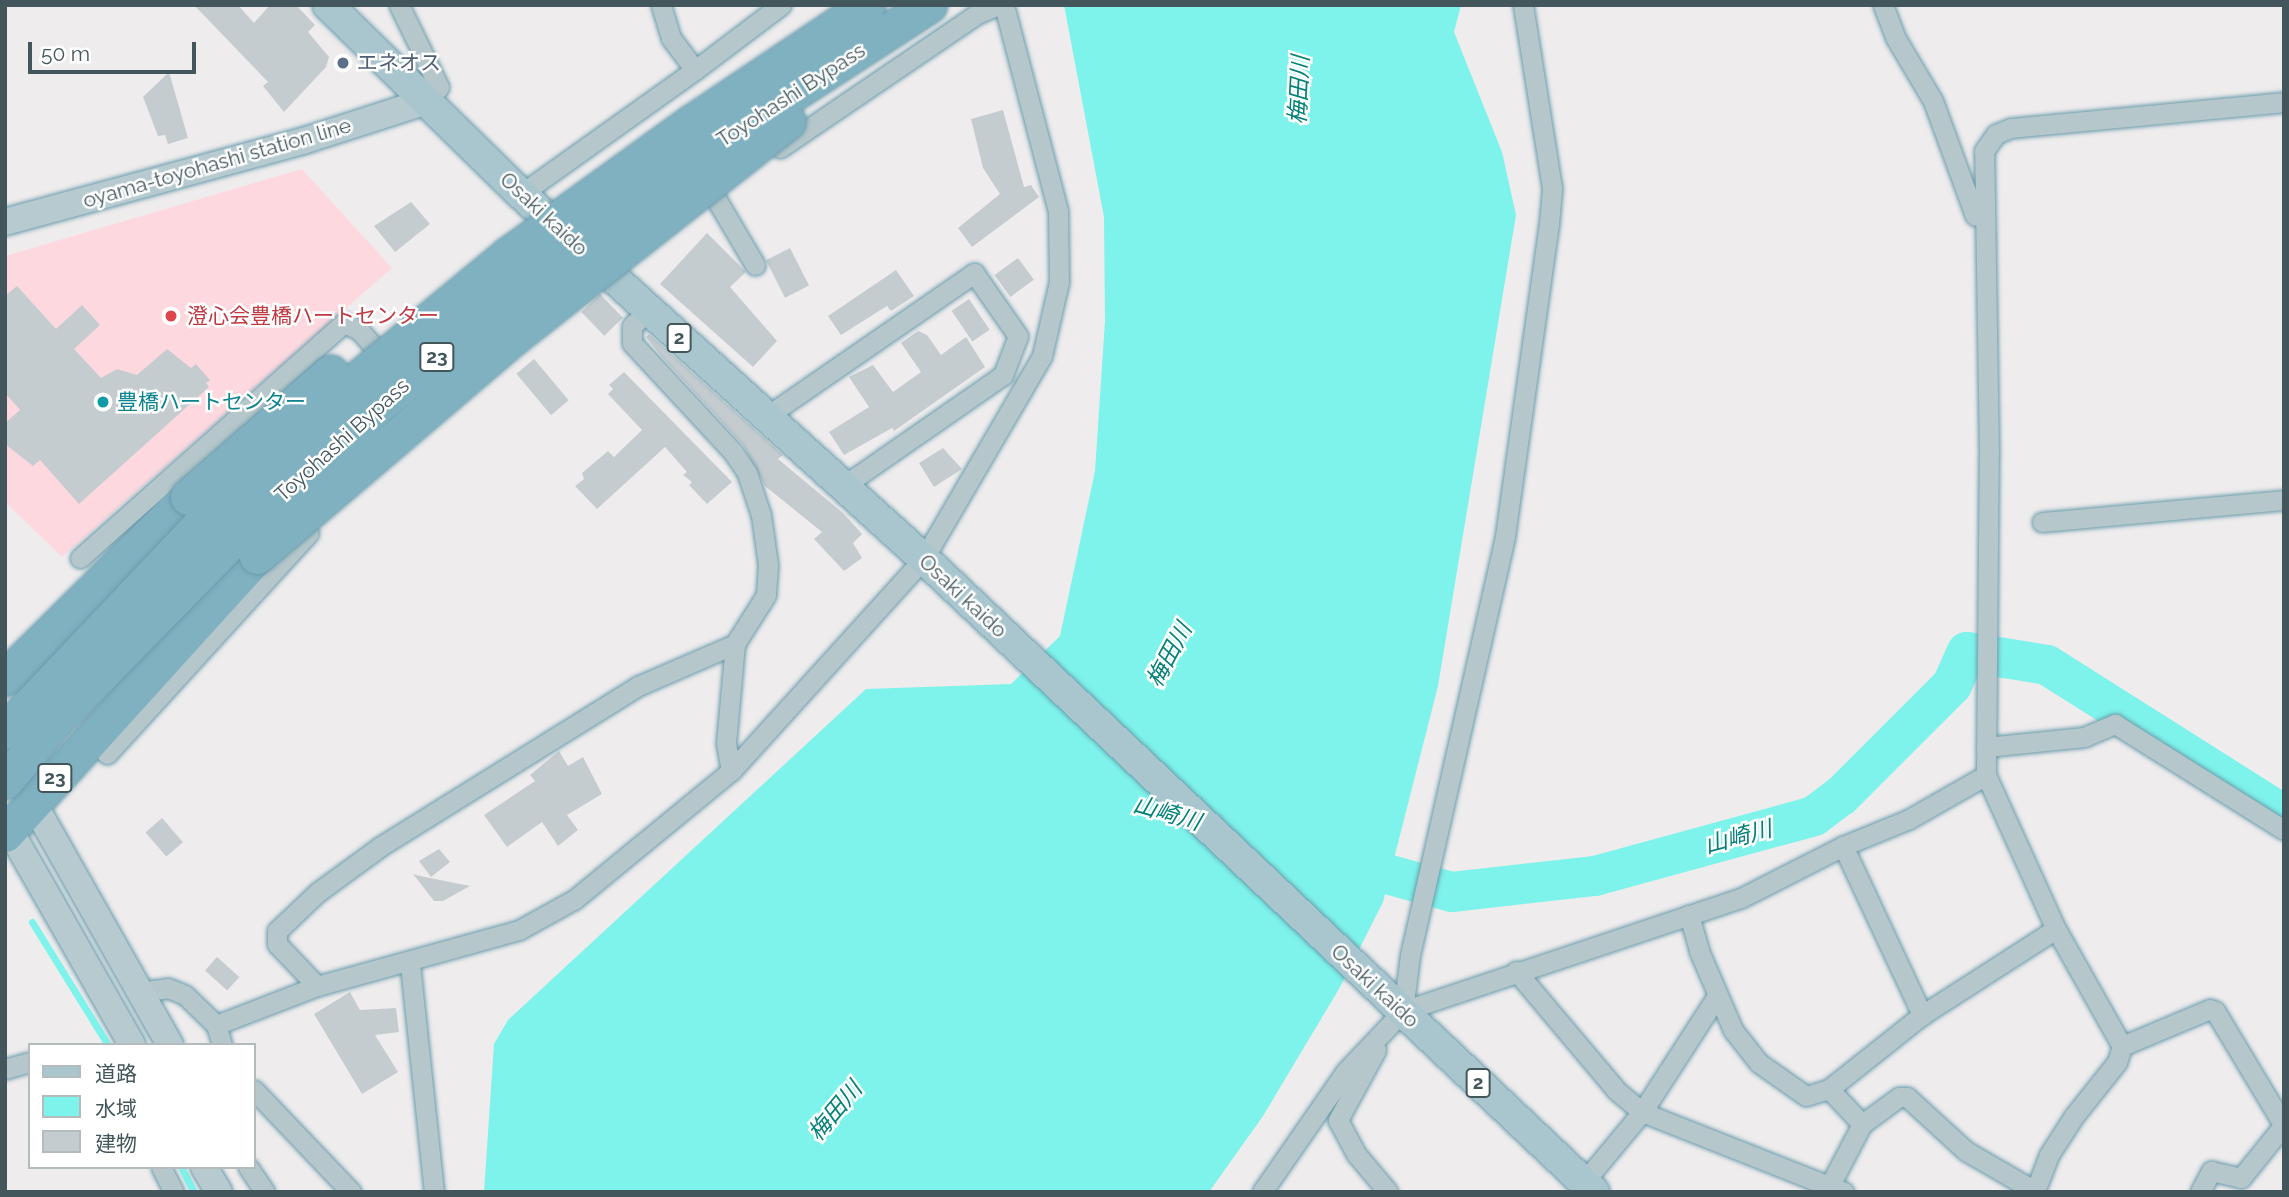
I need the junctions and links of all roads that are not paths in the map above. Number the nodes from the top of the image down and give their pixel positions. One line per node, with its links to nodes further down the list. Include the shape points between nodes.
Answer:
1 (328, 5): 13 (main road, Osaki kaido / 2)
2 (400, 5): 13 (street, via 439,87)
3 (661, 5): 12 (street, via 671,38)
4 (781, 5): 12 (street)
5 (929, 5): 11 (highway, Toyohashi Bypass / 23, bridge)
6 (998, 5): 16 (street, via 977,14 815,122)
7 (1004, 5): 28 (street, via 1058,211 1059,282 1042,356)
8 (1523, 5): 49 (street, via 1552,188 1549,225 1505,536)
9 (1883, 5): 18 (street, via 1951,142)
10 (862, 9): 30 (highway, 23, bridge, via 778,39 584,170 355,352 188,497); 31 (highway, Toyohashi Bypass / 23, bridge, via 508,255 355,381 208,516)
11 (897, 26): 37 (highway, 23, bridge, via 803,109 389,439 257,556); 37 (highway, Toyohashi Bypass / 23, bridge, via 710,147 525,286 379,405 232,540 54,722)
12 (695, 70): 15 (street)
13 (428, 101): 15 (main road, Osaki kaido / 2); 17 (street, oyama-toyohashi station line, via 303,141)
14 (2284, 102): 18 (street, via 2026,126 1996,134 1982,162)
15 (521, 194): 20 (main road, Osaki kaido / 2)
16 (715, 197): 19 (street); 20 (street)
17 (5, 222)
18 (1983, 240): 32 (street)
19 (755, 265)
20 (611, 276): 21 (main road, Osaki kaido / 2); 23 (street)
21 (649, 310): 22 (main road, Osaki kaido / 2); 29 (street, via 632,326 632,343 733,452 747,473 759,508 768,565 766,595)
22 (766, 416): 24 (main road, Osaki kaido / 2); 24 (street, via 974,273 1018,336 1003,375)
23 (437, 419): 27 (street, via 359,330 344,324); 33 (street, via 268,572)
24 (843, 486): 28 (main road, Osaki kaido / 2)
25 (2284, 500): 26 (street)
26 (2042, 522)
27 (80, 558)
28 (930, 564): 35 (street); 49 (main road, Osaki kaido / 2, via 1363,975)
29 (735, 644): 35 (street, via 726,743); 45 (street, via 638,686 381,846 318,891 277,931 277,944)
30 (5, 678)
31 (5, 731)
32 (1986, 747): 36 (street); 39 (street, via 2084,737 2115,723)
33 (107, 754)
34 (5, 760): 37 (main road)
35 (731, 771): 43 (street, via 575,900 519,930)
36 (1986, 775): 40 (street, via 1909,819); 42 (street)
37 (19, 791): 38 (highway, 23); 46 (street)
38 (7, 829): 51 (street)
39 (2284, 830)
40 (1843, 846): 41 (street, via 1741,898); 48 (street)
41 (1689, 915): 44 (street); 47 (street)
42 (2056, 929): 48 (street); 54 (street)
43 (410, 964): 45 (street); 73 (street)
44 (1516, 971): 49 (street); 59 (street, via 1617,1091)
45 (317, 986): 50 (street)
46 (137, 992): 50 (street, via 168,988 185,995); 52 (street)
47 (1717, 996): 57 (street, via 1733,1030 1759,1063 1806,1096); 59 (street)
48 (1922, 1015): 57 (street)
49 (1397, 1017): 66 (main road, Osaki kaido / 2); 74 (street, via 1346,1071); 75 (street, via 1338,1120 1357,1155)
50 (216, 1025): 53 (street)
51 (131, 1043)
52 (169, 1043)
53 (221, 1043)
54 (2122, 1046): 61 (street, via 2210,1009 2215,1011); 76 (street, via 2117,1062 2049,1156)
55 (28, 1063): 56 (street)
56 (5, 1069)
57 (1829, 1089): 60 (street)
58 (256, 1092): 72 (street)
59 (1642, 1112): 66 (street); 67 (street)
60 (1862, 1124): 67 (street); 76 (street, via 1899,1097 1907,1097 1966,1150)
61 (2284, 1126): 77 (street, via 2241,1178 2211,1171)
62 (162, 1169): 68 (street)
63 (205, 1169): 69 (street)
64 (248, 1169): 70 (street)
65 (248, 1169): 71 (street)
66 (1589, 1187)
67 (1837, 1189)
68 (174, 1192)
69 (219, 1192)
70 (259, 1192)
71 (265, 1192)
72 (351, 1192)
73 (434, 1192)
74 (1262, 1192)
75 (1388, 1192)
76 (2035, 1192)
77 (2200, 1192)

